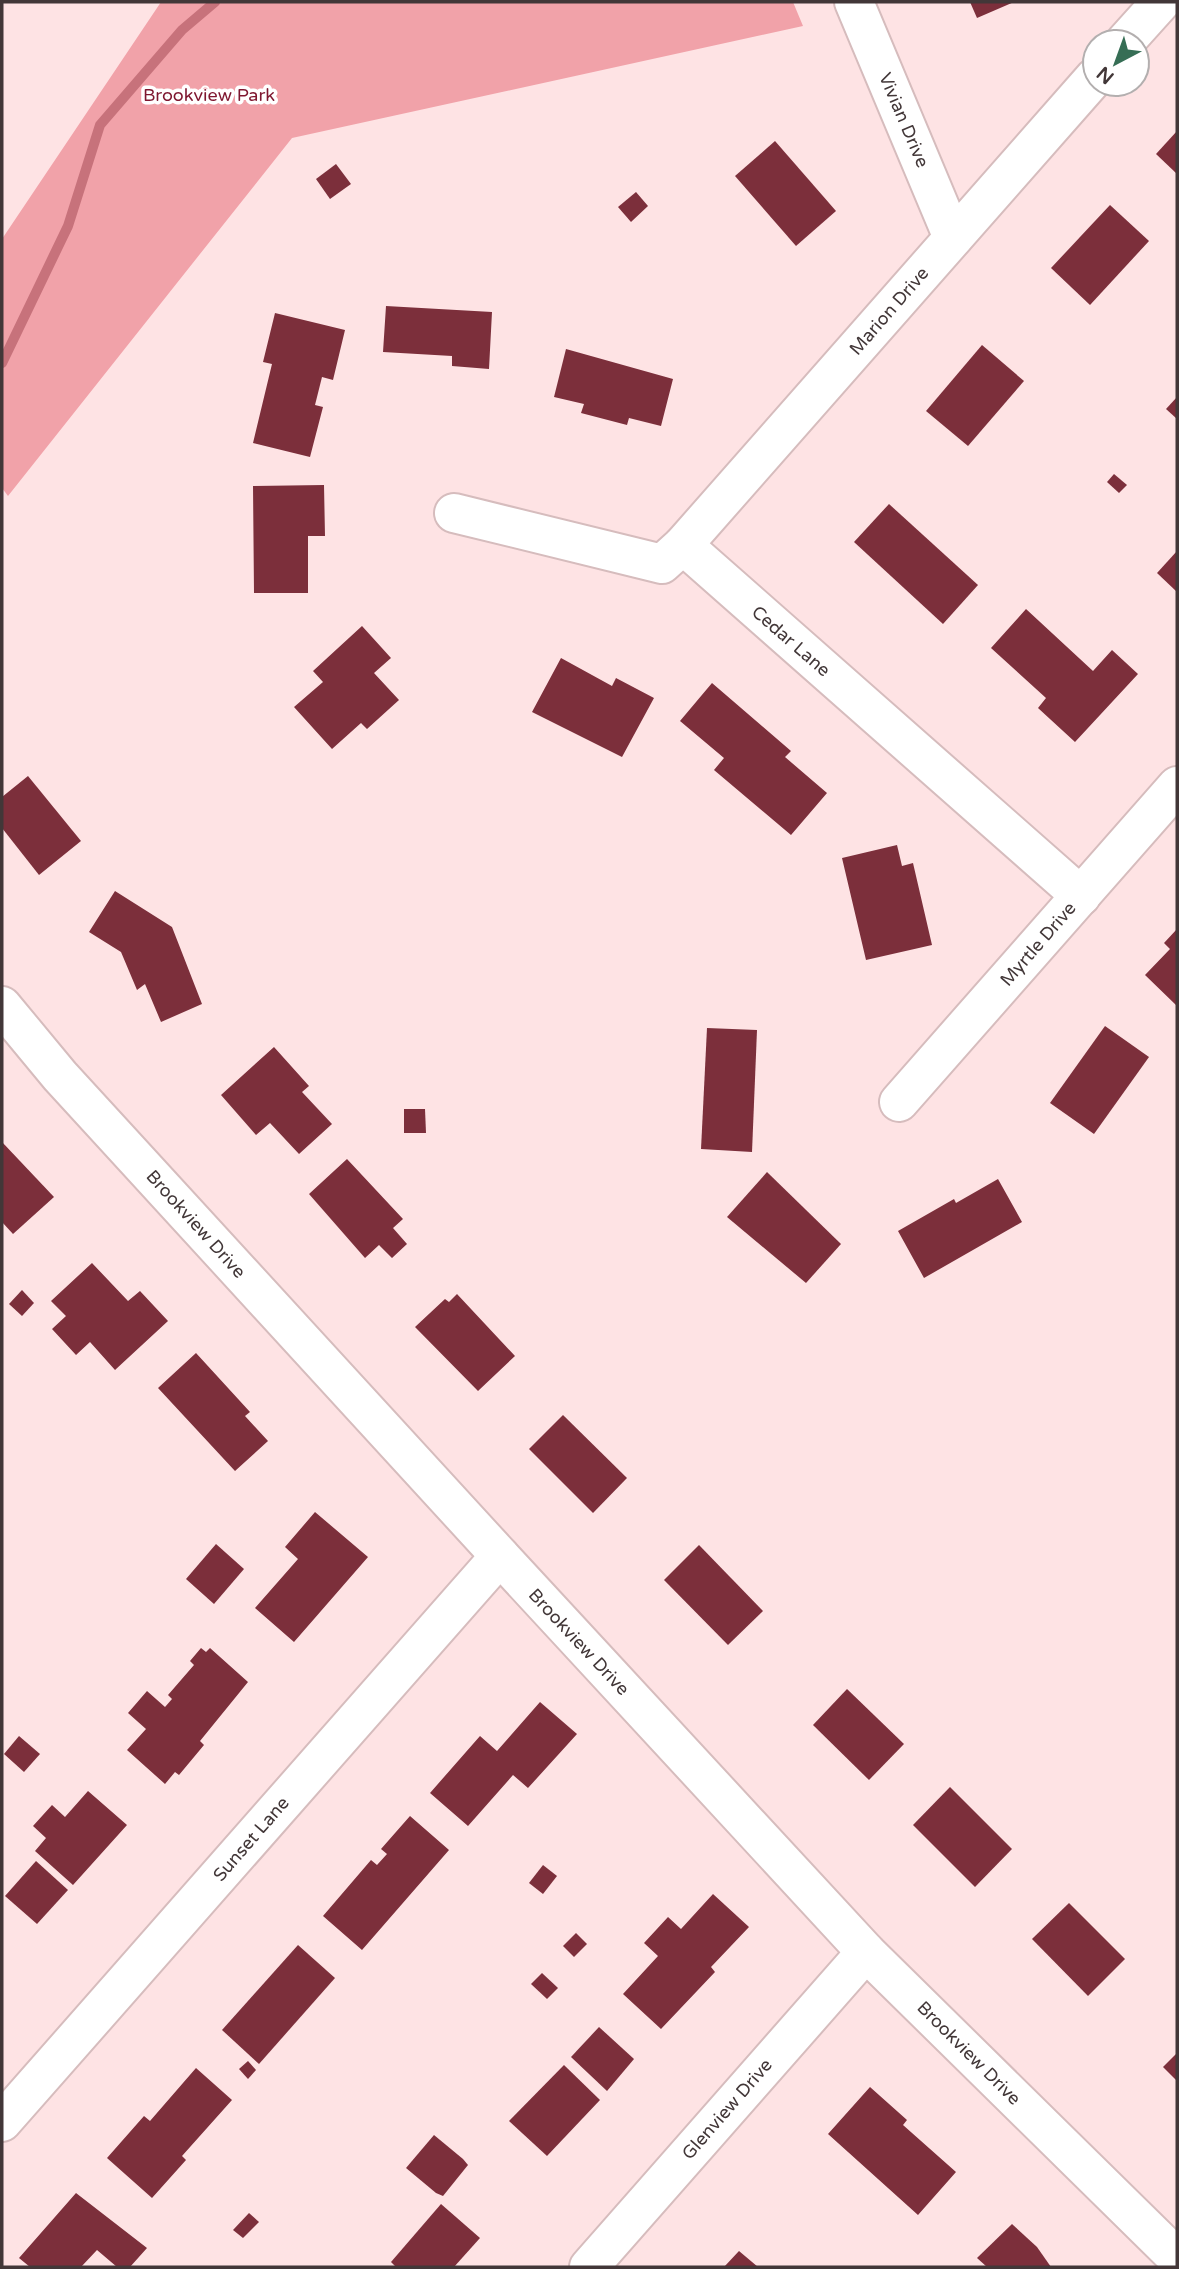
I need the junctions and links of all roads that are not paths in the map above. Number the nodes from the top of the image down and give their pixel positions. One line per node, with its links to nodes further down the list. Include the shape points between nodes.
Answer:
1 (854, 2): 5 (street, Vivian Drive)
2 (1161, 2): 3 (street)
3 (1138, 28)
4 (1081, 93): 5 (street, Marion Drive)
5 (953, 238): 7 (street, Marion Drive)
6 (454, 513): 7 (street, via 662,564)
7 (682, 545): 9 (street, Cedar Lane)
8 (1177, 786): 9 (street, Myrtle Drive)
9 (1081, 896): 11 (street, Myrtle Drive)
10 (2, 1006): 12 (street, Brookview Drive, via 60,1076)
11 (899, 1102)
12 (500, 1556): 13 (street, Brookview Drive); 14 (street, Sunset Lane)
13 (866, 1952): 15 (street, Brookview Drive); 16 (street, Glenview Drive)
14 (2, 2122)
15 (1177, 2258)
16 (589, 2267)

